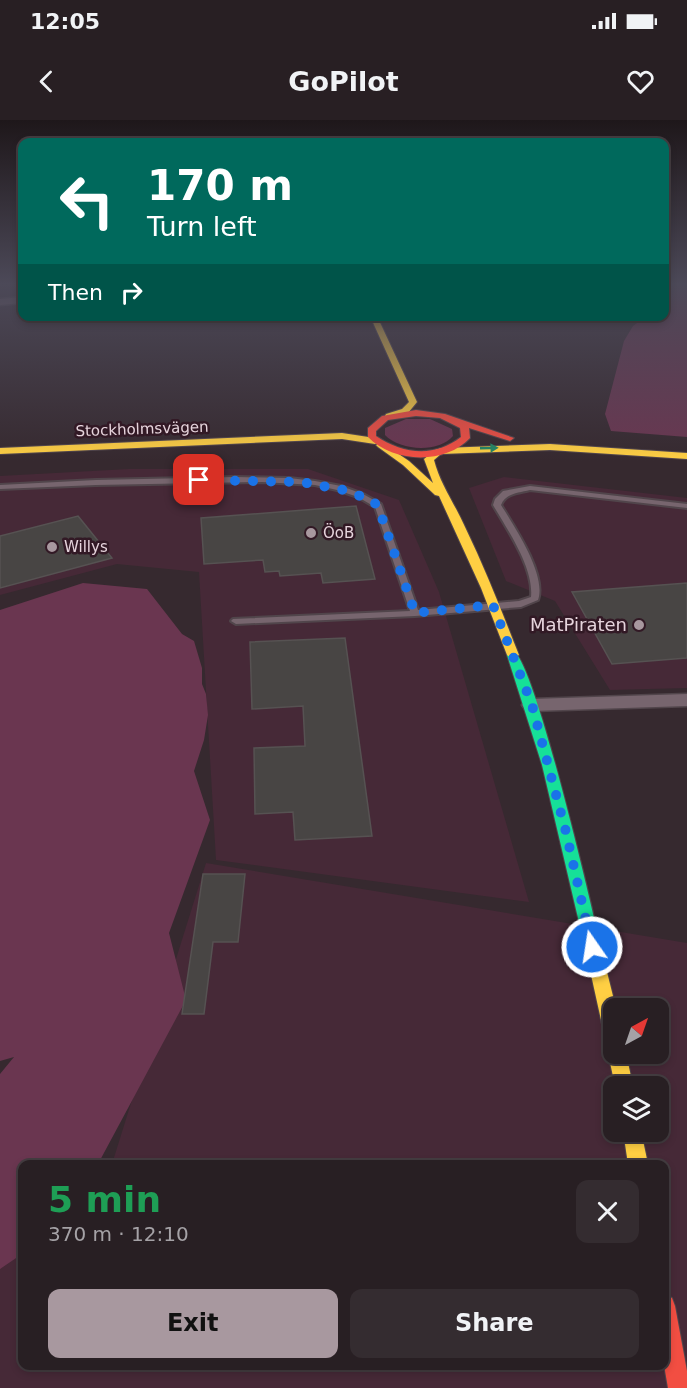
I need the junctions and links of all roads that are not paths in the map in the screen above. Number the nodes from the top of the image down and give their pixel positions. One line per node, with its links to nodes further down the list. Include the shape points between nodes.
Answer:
1 (388, 343): 2 (main road)
2 (405, 382): 3 (main road, via 412,405); 4 (main road)
3 (386, 418): 4 (main road, Stockholmsvägen, via 416,413); 5 (main road, Stockholmsvägen); 6 (main road, via 371,430)
4 (454, 420): 8 (main road, via 466,430 466,438); 9 (main road, via 522,440)
5 (285, 438): 6 (main road, Stockholmsvägen, via 350,436); 7 (main road, Stockholmsvägen)
6 (378, 443): 8 (main road, Stockholmsvägen, via 405,452); 12 (main road)
7 (0, 451)
8 (440, 452): 10 (main road, Stockholmsvägen, one-way to 10, via 550,447); 12 (main road, via 429,463)
9 (687, 452)
10 (687, 456)
11 (0, 487): 15 (lane, via 86,481 283,480 344,490 378,506)
12 (445, 499): 14 (main road)
13 (687, 506): 14 (lane, via 540,489 506,493 497,505 538,591 530,602)
14 (493, 605): 15 (lane); 18 (main road)
15 (415, 613): 16 (lane)
16 (236, 621)
17 (687, 700): 18 (street)
18 (532, 705): 19 (main road)
19 (605, 998)
20 (634, 1142): 21 (main road)
21 (637, 1160)
22 (669, 1332): 23 (main road)
23 (680, 1388)

